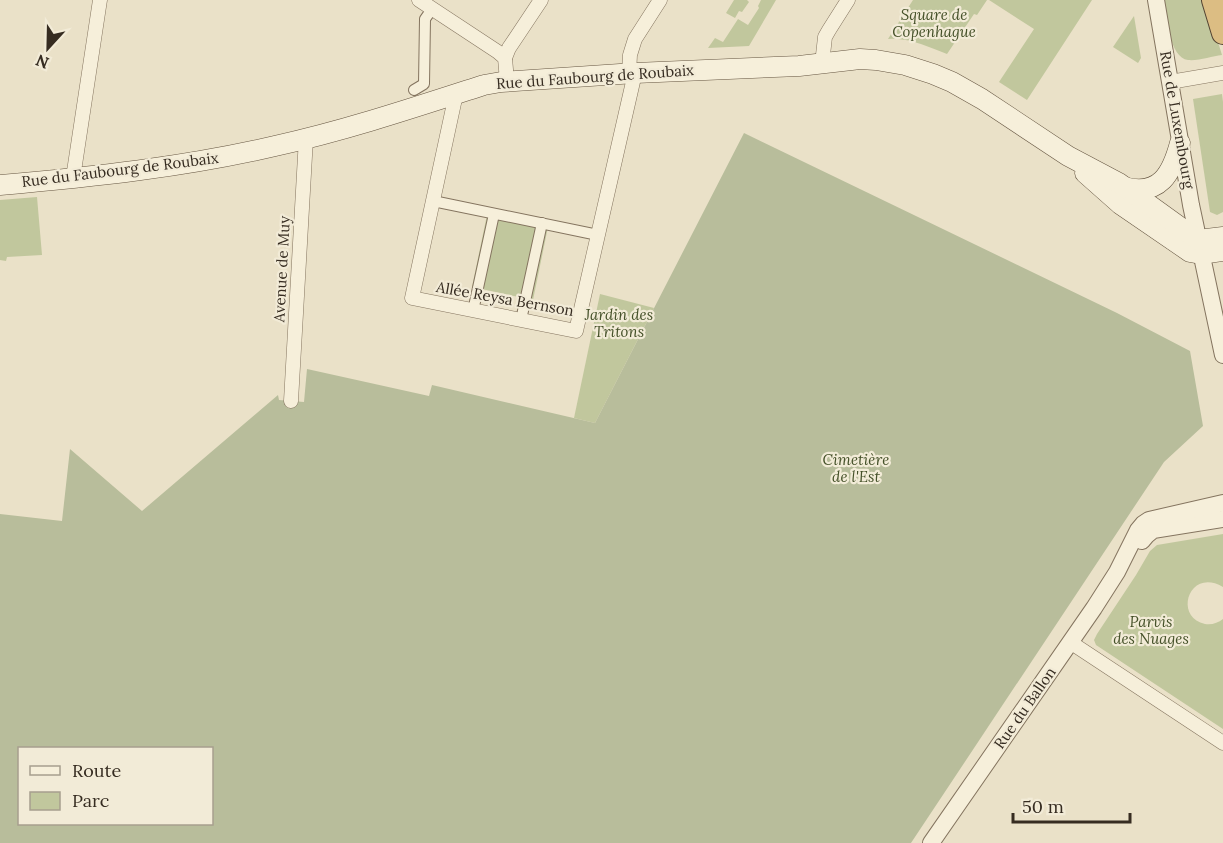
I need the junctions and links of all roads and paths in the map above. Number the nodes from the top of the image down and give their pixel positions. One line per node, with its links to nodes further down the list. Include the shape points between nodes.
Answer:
1 (100, 0): 21 (street)
2 (419, 0): 8 (street)
3 (541, 0): 10 (street)
4 (660, 0): 12 (street, Allée Reysa Bernson, via 635,39 630,56)
5 (848, 0): 11 (street, via 825,37)
6 (1156, 0): 15 (street, Rue de Luxembourg)
7 (1214, 0): 9 (highway)
8 (434, 4): 10 (street); 16 (street, via 425,19 424,84)
9 (1223, 33)
10 (505, 58): 14 (street)
11 (822, 64): 12 (main road, Rue du Faubourg de Roubaix); 20 (main road, Rue du Faubourg de Roubaix, via 876,60 933,74 982,99)
12 (632, 73): 14 (main road, Rue du Faubourg de Roubaix); 27 (street, Allée Reysa Bernson)
13 (1223, 73): 15 (street)
14 (507, 81): 17 (main road, Rue du Faubourg de Roubaix)
15 (1170, 82): 19 (street, Rue de Luxembourg)
16 (414, 90)
17 (456, 94): 18 (main road, Rue du Faubourg de Roubaix); 24 (street, Allée Reysa Bernson)
18 (306, 138): 21 (main road, Rue du Faubourg de Roubaix, via 213,159); 34 (street, Avenue de Muy)
19 (1180, 143): 23 (main road, via 1172,168 1162,181 1142,189); 29 (street, Rue de Luxembourg)
20 (1068, 156): 23 (main road, Rue du Faubourg de Roubaix); 29 (main road, Rue du Faubourg de Roubaix, via 1120,204 1190,252)
21 (73, 178): 22 (main road, Rue du Faubourg de Roubaix)
22 (0, 185)
23 (1124, 187): 29 (main road, Rue du Faubourg de Roubaix)
24 (433, 201): 25 (street); 31 (street, Allée Reysa Bernson, via 412,298)
25 (494, 214): 26 (street); 31 (street)
26 (542, 223): 27 (street); 32 (street)
27 (598, 235): 32 (street, Allée Reysa Bernson, via 576,331)
28 (1223, 237): 29 (main road)
29 (1199, 247): 30 (main road); 33 (street, Rue de Luxembourg)
30 (1223, 251)
31 (474, 311): 32 (street, Allée Reysa Bernson)
32 (521, 320)
33 (1223, 355)
34 (291, 401)
35 (1223, 503): 37 (street, Rue du Ballon, via 1149,520 1138,530)
36 (1223, 519): 37 (street, Rue du Ballon, via 1154,530)
37 (1117, 572): 38 (street, Rue du Ballon)
38 (1070, 642): 39 (street); 40 (street, Rue du Ballon)
39 (1223, 743)
40 (931, 843)

